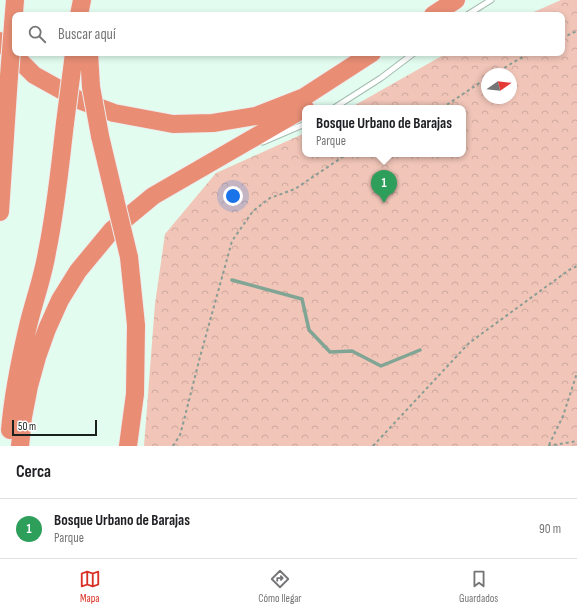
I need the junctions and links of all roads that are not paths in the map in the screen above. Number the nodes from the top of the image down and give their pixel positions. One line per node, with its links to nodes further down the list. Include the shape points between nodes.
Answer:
1 (15, 0): 6 (highway, bridge)
2 (82, 0): 7 (highway)
3 (87, 0): 8 (highway)
4 (456, 0): 9 (highway)
5 (491, 0): 10 (lane)
6 (14, 12)
7 (80, 12)
8 (87, 12)
9 (437, 12)
10 (472, 12)
11 (12, 38): 27 (highway, bridge)
12 (0, 42): 13 (highway)
13 (12, 53)
14 (15, 56): 17 (highway, via 34,74 79,100 114,113 173,124 212,123 256,116 304,97)
15 (74, 56): 28 (highway, bridge, via 47,253 18,373 12,404)
16 (89, 56): 30 (highway, bridge, via 91,87 100,136 128,257 136,333 135,394)
17 (367, 56)
18 (380, 56): 20 (highway)
19 (410, 56): 21 (lane)
20 (310, 105)
21 (339, 105)
22 (302, 110): 26 (highway)
23 (302, 125): 24 (lane)
24 (256, 145)
25 (249, 148): 26 (lane)
26 (192, 172): 29 (highway, via 153,196 112,230 78,270 60,300 37,358 23,416)
27 (0, 212)
28 (9, 446)
29 (20, 446)
30 (128, 446)

